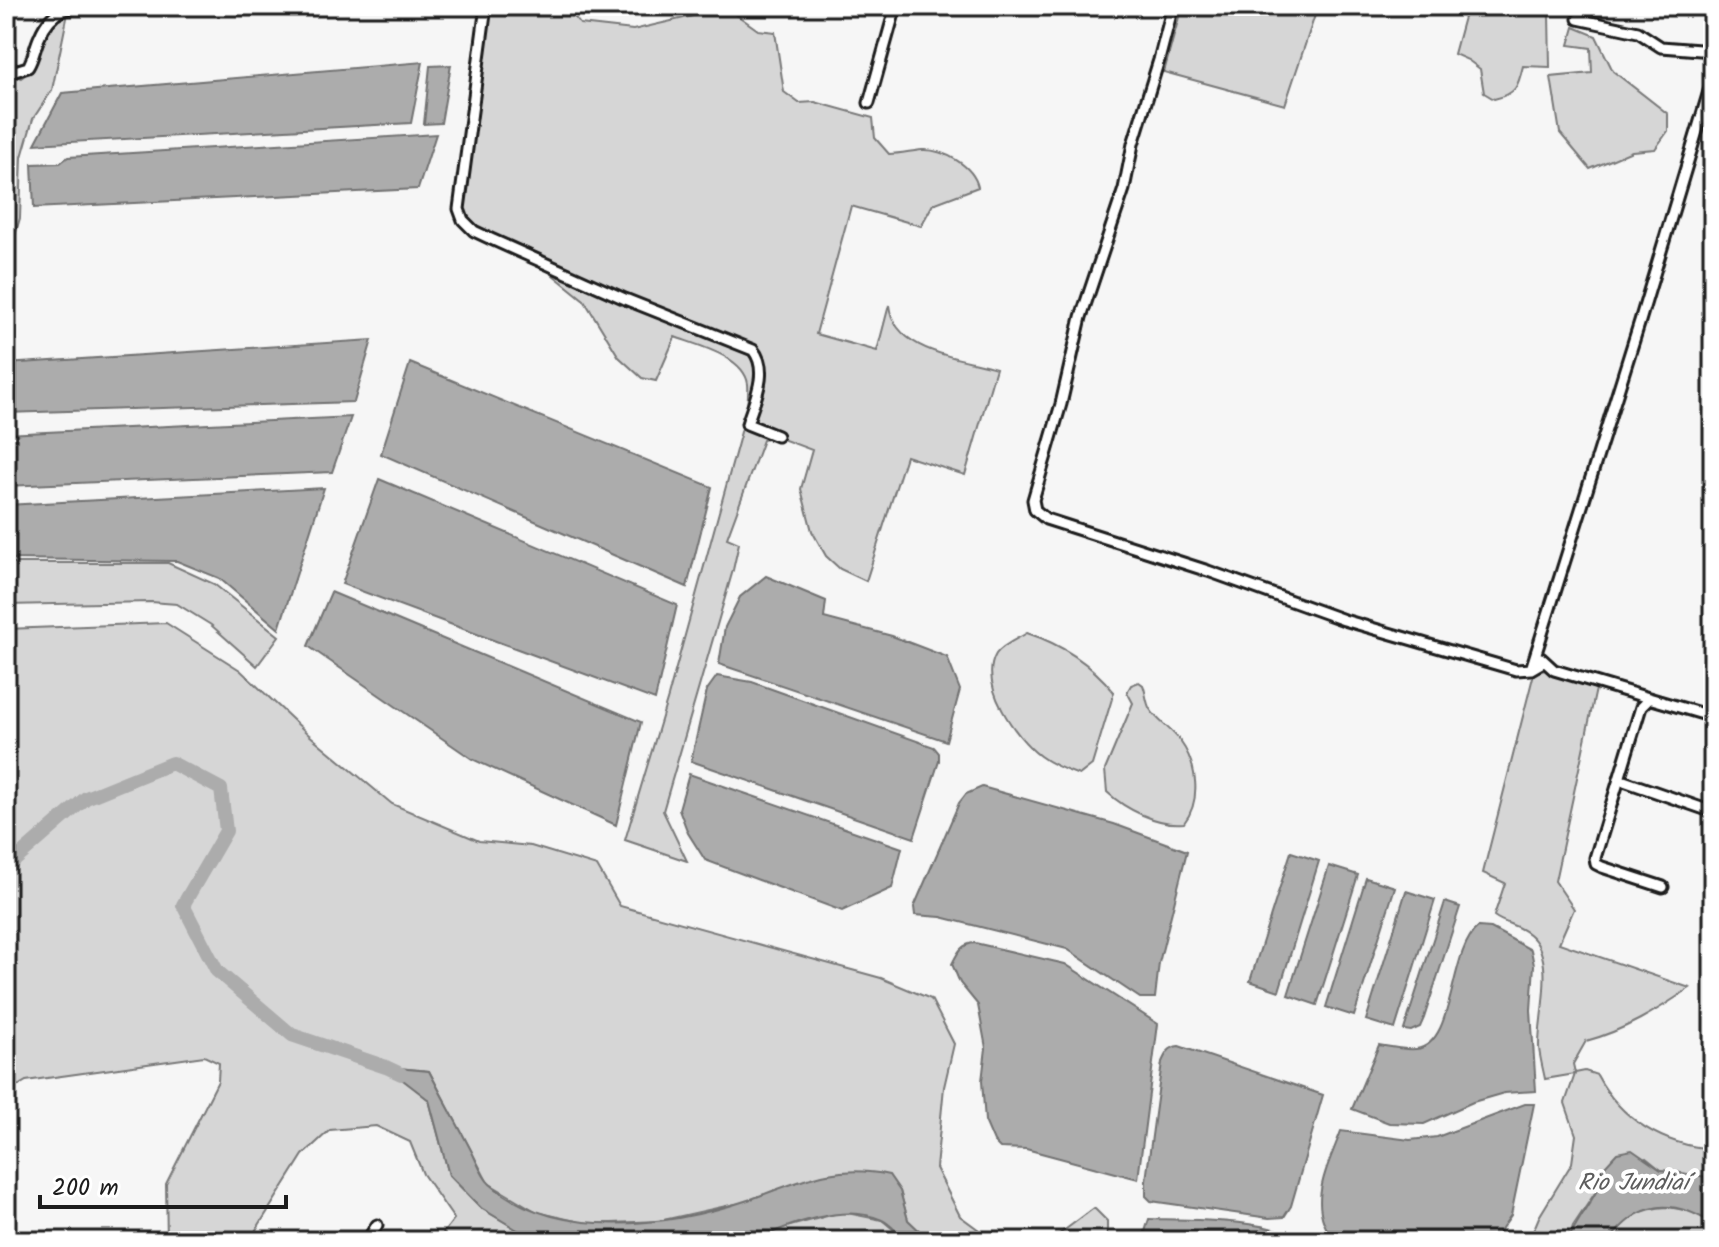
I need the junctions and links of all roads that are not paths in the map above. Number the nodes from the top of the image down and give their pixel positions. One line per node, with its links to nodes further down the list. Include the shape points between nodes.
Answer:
1 (111, 6): 7 (street, via 55,12 28,67 15,71)
2 (486, 6): 10 (street, via 459,209 463,220 474,231 532,258 753,350 761,378 747,424)
3 (896, 6): 9 (street)
4 (1173, 6): 13 (street, via 1124,189 1081,317 1033,500 1035,510 1046,519 1344,620 1516,670)
5 (1578, 19): 6 (street, via 1638,32 1661,47)
6 (1713, 51)
7 (6, 64)
8 (1713, 78): 11 (street)
9 (869, 103)
10 (777, 436)
11 (1537, 652): 12 (street); 13 (street)
12 (1543, 662): 13 (street); 14 (street)
13 (1531, 669)
14 (1632, 694): 15 (street); 16 (street)
15 (1649, 699): 16 (street); 17 (street)
16 (1641, 707): 18 (street)
17 (1713, 717)
18 (1621, 780): 19 (street); 20 (street, via 1596,864)
19 (1713, 812)
20 (1663, 887)
21 (377, 1225): 22 (street)
22 (367, 1241)

